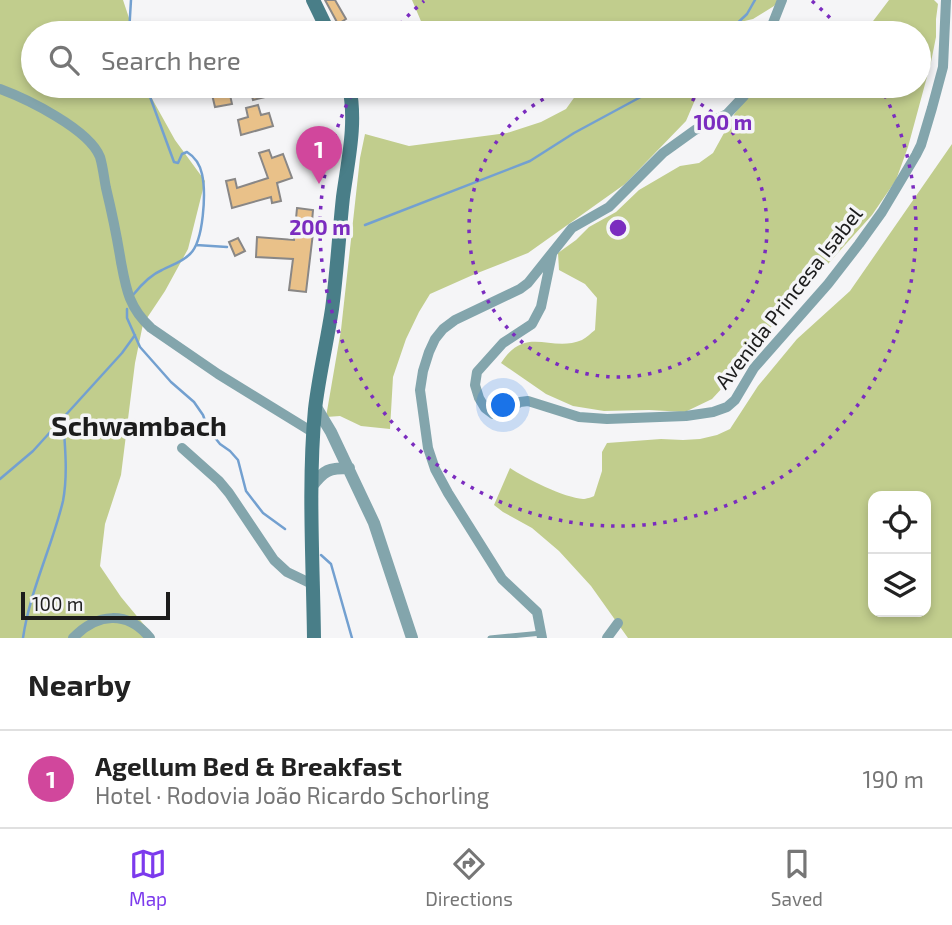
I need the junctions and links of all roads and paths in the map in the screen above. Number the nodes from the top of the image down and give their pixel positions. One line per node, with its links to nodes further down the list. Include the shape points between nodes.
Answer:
1 (313, 0): 4 (main road)
2 (782, 0): 5 (street)
3 (946, 0): 9 (street, Avenida Princesa Isabel, via 943,67 916,155 859,244 754,368 727,407 686,416 607,419 579,417 523,401 502,414 485,408 475,386 477,372 503,343 533,324)
4 (323, 21)
5 (774, 21)
6 (0, 89): 11 (street, via 81,133 100,157 127,293 142,320)
7 (350, 98): 10 (main road, via 351,141)
8 (742, 98): 9 (street, Avenida Princesa Isabel, via 727,114 663,153 609,206 572,228)
9 (552, 254): 17 (street, Avenida Princesa Isabel, via 520,289 443,329 429,352 420,390 435,469 502,579 537,612)
10 (316, 407): 11 (main road); 13 (street)
11 (314, 433): 14 (main road)
12 (182, 448): 15 (street, via 224,487 274,560)
13 (349, 468): 14 (street, via 323,473); 21 (street, via 374,523)
14 (312, 485): 15 (main road)
15 (314, 585): 20 (main road)
16 (618, 623): 23 (street)
17 (542, 635): 22 (lane)
18 (73, 638): 19 (street, via 92,622 115,617 132,622)
19 (150, 638)
20 (314, 638)
21 (411, 638)
22 (490, 638)
23 (607, 638)

